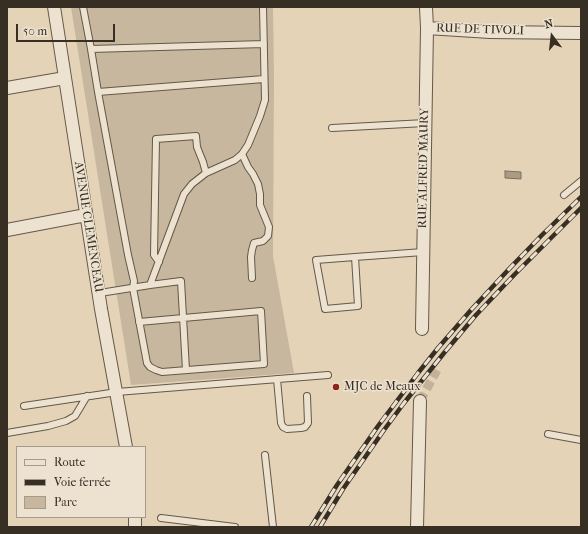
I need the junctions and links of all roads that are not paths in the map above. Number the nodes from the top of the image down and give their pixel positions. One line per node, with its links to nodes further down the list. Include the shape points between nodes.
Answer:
1 (54, 7): 9 (street, AVENUE CLEMENCEAU)
2 (83, 7): 8 (lane)
3 (263, 7): 7 (lane)
4 (426, 7): 5 (street, RUE ALFRED MAURY)
5 (427, 28): 6 (street, RUE DE TIVOLI); 13 (street, RUE ALFRED MAURY)
6 (581, 33)
7 (264, 44): 8 (lane); 10 (lane)
8 (91, 49): 12 (lane)
9 (65, 78): 11 (street); 19 (street, AVENUE CLEMENCEAU)
10 (264, 79): 12 (lane); 15 (lane, via 265,100)
11 (7, 88)
12 (98, 92): 26 (lane, via 134,281)
13 (425, 123): 14 (lane); 21 (street, RUE ALFRED MAURY)
14 (332, 128)
15 (242, 154): 16 (lane, via 235,160); 24 (lane, via 258,184 260,205 269,227 268,236 263,241 254,243 251,258)
16 (206, 173): 23 (lane, via 184,194); 23 (lane, via 196,136 156,138 154,255)
17 (581, 181): 18 (lane)
18 (564, 195)
19 (86, 215): 20 (street); 27 (street, AVENUE CLEMENCEAU)
20 (7, 230)
21 (423, 252): 22 (lane); 30 (street, RUE ALFRED MAURY)
22 (355, 257): 22 (lane, via 316,260 325,309 358,306)
23 (159, 262): 25 (lane)
24 (252, 278)
25 (150, 285): 26 (lane); 28 (lane, via 181,281)
26 (133, 288): 27 (lane); 29 (lane)
27 (100, 293): 34 (street, AVENUE CLEMENCEAU)
28 (183, 318): 29 (lane); 31 (lane); 31 (lane, via 261,311 264,364)
29 (139, 322): 31 (lane, via 150,367 162,372)
30 (422, 330)
31 (186, 370)
32 (328, 375): 33 (lane)
33 (277, 379): 34 (lane); 36 (lane, via 283,427 306,427)
34 (117, 392): 35 (lane); 42 (street, AVENUE CLEMENCEAU)
35 (87, 396): 38 (lane); 39 (lane, via 75,416 66,421)
36 (307, 396)
37 (420, 401): 47 (street)
38 (24, 406)
39 (7, 433)
40 (548, 434): 41 (lane)
41 (581, 440)
42 (126, 446)
43 (264, 455): 46 (lane)
44 (161, 518): 45 (lane)
45 (235, 527)
46 (273, 527)
47 (417, 527)

